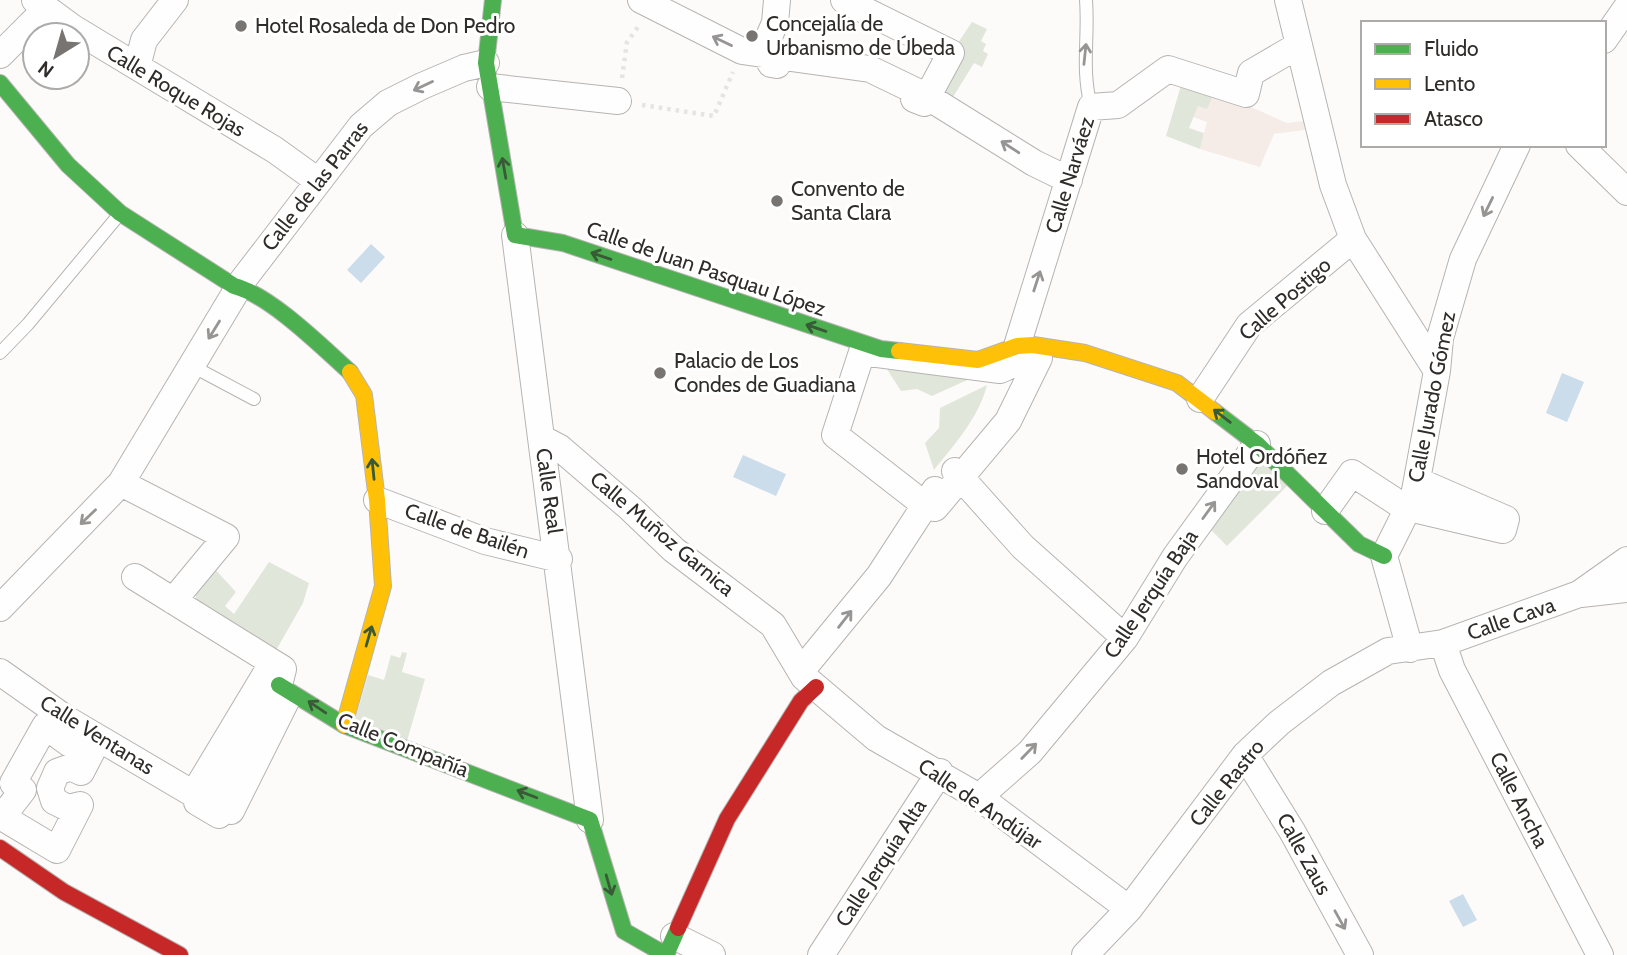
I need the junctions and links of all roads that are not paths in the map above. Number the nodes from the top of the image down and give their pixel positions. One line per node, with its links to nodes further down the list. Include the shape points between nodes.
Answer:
1 (175, 0): 15 (street, via 144,40)
2 (493, 0): 16 (street, Calle Real)
3 (778, 0): 14 (street)
4 (786, 0): 14 (street)
5 (844, 0): 18 (street, via 951,53)
6 (1086, 0): 20 (lane, Calle Narváez, one-way to 6, via 1083,71)
7 (1288, 0): 12 (street)
8 (646, 3): 14 (street, one-way to 8)
9 (40, 5): 13 (street); 15 (street, Calle Roque Rojas)
10 (1627, 7): 11 (street)
11 (1606, 37)
12 (1298, 45): 20 (street, via 1251,73 1246,94 1168,69 1118,105); 28 (street, via 1333,185)
13 (0, 55)
14 (765, 55): 18 (street, via 870,69)
15 (137, 67): 24 (street, Calle Roque Rojas)
16 (488, 75): 19 (street); 24 (street, Calle de las Parras, one-way to 24, via 464,68 369,116); 27 (street, Calle Real, one-way to 16)
17 (0, 83): 26 (street, via 68,165)
18 (928, 97): 23 (street, one-way to 18)
19 (618, 101)
20 (1091, 107): 23 (street, Calle Narváez)
21 (1516, 147): 34 (street, Calle Jurado Gómez, one-way to 34, via 1463,259 1440,338)
22 (1581, 147): 25 (street)
23 (1069, 180): 30 (street, Calle Narváez, one-way to 23)
24 (318, 181): 29 (street, Calle de las Parras)
25 (1627, 192)
26 (120, 213): 29 (street); 32 (lane)
27 (515, 235): 31 (street, Calle de Juan Pasquau López, one-way to 27, via 563,243); 37 (street, Calle Real)
28 (1353, 239): 34 (street); 36 (street, Calle Postigo, via 1249,326)
29 (240, 288): 33 (street, Calle de las Parras, one-way to 33); 42 (street, one-way to 29, via 361,386 298,326)
30 (1025, 349): 31 (street, via 1000,370); 36 (street, via 1085,353 1127,364 1177,383); 39 (street, via 1039,358 1008,421)
31 (879, 353): 41 (street, via 862,352 835,435)
32 (0, 354)
33 (192, 366): 35 (lane); 40 (street, Calle de las Parras)
34 (1437, 371): 43 (street, Calle Jurado Gómez)
35 (254, 399)
36 (1200, 399): 38 (street, one-way to 36)
37 (541, 438): 47 (street, Calle Real); 58 (street, Calle Muñoz Garnica, via 560,448 674,550 773,625)
38 (1257, 444): 44 (street); 54 (street, Calle Jerquía Baja, one-way to 38, via 1175,557)
39 (958, 474): 41 (street, via 935,508); 54 (street, via 1023,547)
40 (121, 483): 52 (street, via 226,537); 53 (street, Calle de las Parras, one-way to 53)
41 (928, 499): 58 (street, one-way to 41)
42 (377, 500): 47 (street, Calle de Bailén, via 485,541); 60 (street, one-way to 42, via 383,586)
43 (1415, 500): 44 (street, via 1398,503 1352,473); 45 (street, via 1419,510 1503,530); 46 (street, Calle Jurado Gómez)
44 (1325, 511): 46 (street, via 1359,544)
45 (1504, 524)
46 (1384, 556): 56 (street)
47 (559, 559): 65 (street, Calle Real)
48 (1627, 560): 51 (street, Calle Cava)
49 (135, 577): 52 (street)
50 (1627, 589): 51 (street, Calle Cava)
51 (1579, 594): 55 (street, Calle Cava)
52 (173, 601): 59 (street, via 283,669)
53 (0, 608)
54 (1125, 638): 64 (street, Calle Jerquía Baja, one-way to 54, via 1030,751)
55 (1443, 643): 56 (street, Calle Rastro); 74 (street, Calle Ancha, via 1452,670)
56 (1410, 649): 62 (street, Calle Rastro, via 1388,651 1331,683)
57 (0, 672): 61 (street, Calle Ventanas)
58 (808, 679): 63 (street, Calle de Andújar, via 876,738); 68 (street, via 801,701 727,820)
59 (279, 685): 60 (street, Calle Compañía, one-way to 59); 61 (street, Calle Ventanas, via 216,792 207,797)
60 (344, 725): 65 (street, Calle Compañía, one-way to 60)
61 (63, 727): 66 (street, via 45,726 13,783 23,790 2,817); 66 (street, via 70,744 76,736 96,745 81,772 71,767 57,772 50,788 54,801 68,808 80,805 75,820 57,850)
62 (1245, 755): 67 (street, Calle Rastro); 73 (street, Calle Zaus, one-way to 73)
63 (940, 772): 64 (street, Calle de Andújar); 72 (street, Calle Jerquía Alta)
64 (979, 797): 67 (street, Calle de Andújar)
65 (590, 820): 68 (street, Calle Real, one-way to 68, via 624,931)
66 (12, 837): 70 (street, via 64,892)
67 (1129, 909): 69 (street, Calle Rastro)
68 (670, 945): 71 (street)
69 (1090, 953)
70 (180, 955)
71 (712, 955)
72 (821, 955)
73 (1360, 955)
74 (1600, 955)

